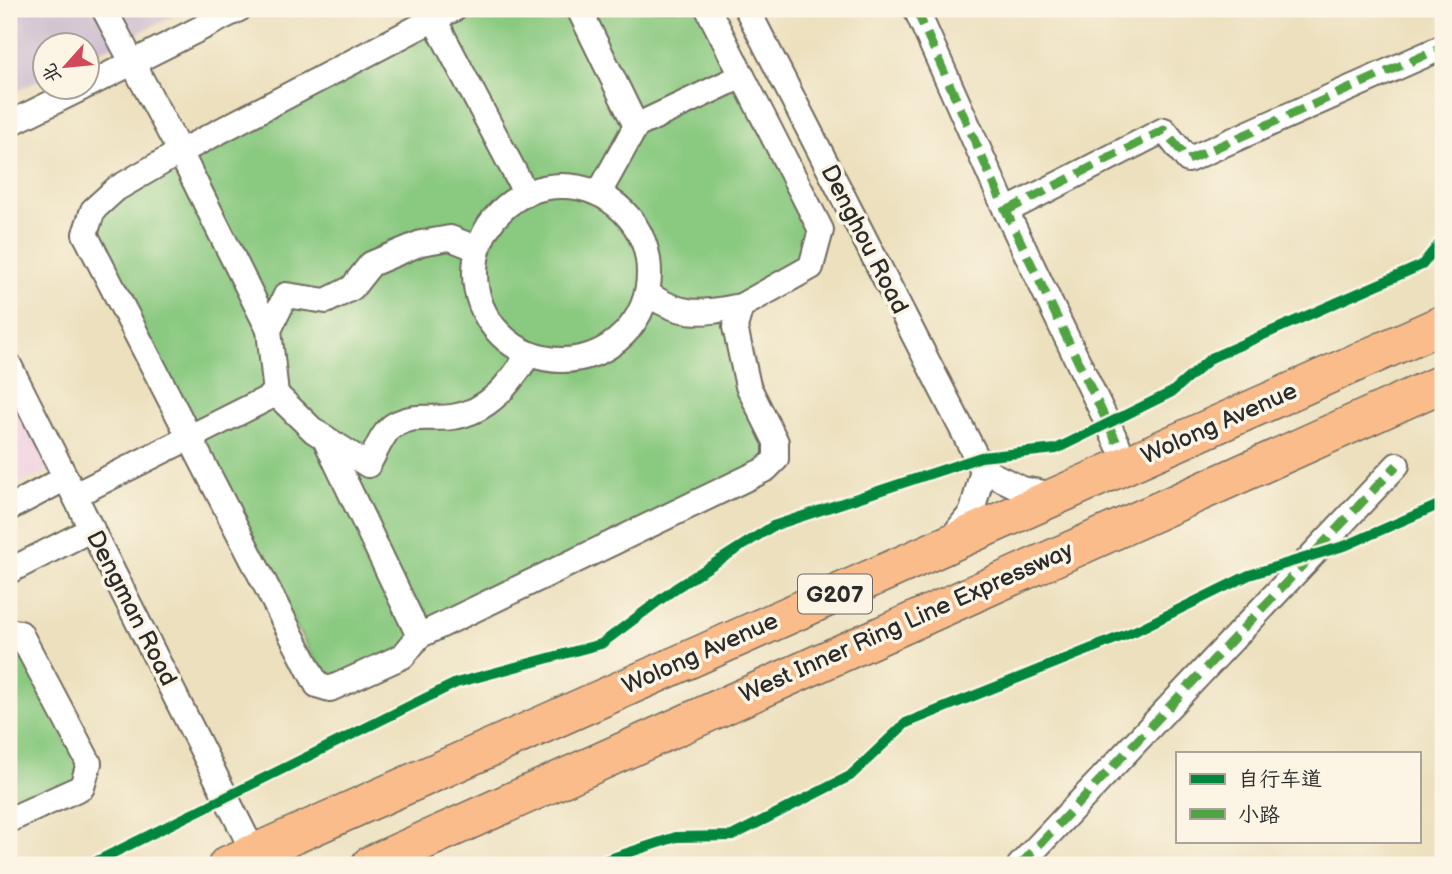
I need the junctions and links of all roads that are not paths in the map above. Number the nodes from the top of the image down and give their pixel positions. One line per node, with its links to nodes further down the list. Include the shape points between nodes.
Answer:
1 (104, 9): 9 (street)
2 (239, 9): 9 (street)
3 (579, 9): 14 (street)
4 (708, 9): 10 (street)
5 (747, 9): 34 (street, Denghou Road)
6 (916, 9): 18 (street)
7 (439, 12): 15 (street); 17 (street)
8 (1443, 47): 18 (street, via 1188,160 1164,130)
9 (131, 63): 11 (street); 15 (street)
10 (742, 76): 14 (street); 21 (street, via 821,230 811,267)
11 (102, 78)
12 (54, 102): 13 (street)
13 (9, 124)
14 (636, 126): 16 (street)
15 (180, 152): 23 (street); 31 (street, via 116,190 93,210 85,234)
16 (599, 192): 17 (street, via 570,185 540,187); 20 (street, via 624,210 642,235 650,264)
17 (526, 194): 19 (street, via 512,200 491,221)
18 (1006, 211): 32 (street)
19 (478, 249): 23 (street, via 450,238 394,252 371,264 352,288 327,301 286,295); 25 (street, via 479,299 490,322 507,341)
20 (648, 294): 21 (street, via 670,309 702,314); 25 (street, via 636,322 615,344 588,357 558,361)
21 (741, 306): 42 (street, via 734,327 745,374 776,442 776,459 766,469)
22 (1443, 324): 36 (highway, Wolong Avenue / G207)
23 (270, 330): 28 (street)
24 (1443, 348): 44 (highway, West Inner Ring Line Expressway)
25 (528, 354): 30 (street, via 506,390 479,408 452,417 417,415 391,426 368,465)
26 (9, 365): 35 (street, Dengman Road)
27 (1443, 383): 45 (highway, West Inner Ring Line Expressway)
28 (276, 394): 30 (street); 31 (street)
29 (1443, 407): 46 (highway)
30 (324, 437): 42 (street)
31 (188, 438): 35 (street); 42 (street, via 317,685 330,689 404,656)
32 (1118, 445)
33 (1397, 465): 47 (street)
34 (983, 470): 36 (street, via 1022,489); 39 (street, via 972,512)
35 (70, 487): 37 (street); 38 (street, Dengman Road)
36 (1056, 495): 39 (highway, Wolong Avenue / G207)
37 (9, 508)
38 (92, 529): 40 (street); 44 (street, Dengman Road)
39 (947, 545): 44 (highway, Wolong Avenue / G207)
40 (9, 571)
41 (9, 631): 43 (street, via 20,633 89,763 82,787)
42 (419, 636)
43 (9, 820)
44 (251, 861)
45 (370, 865)
46 (422, 865)
47 (1020, 865)

